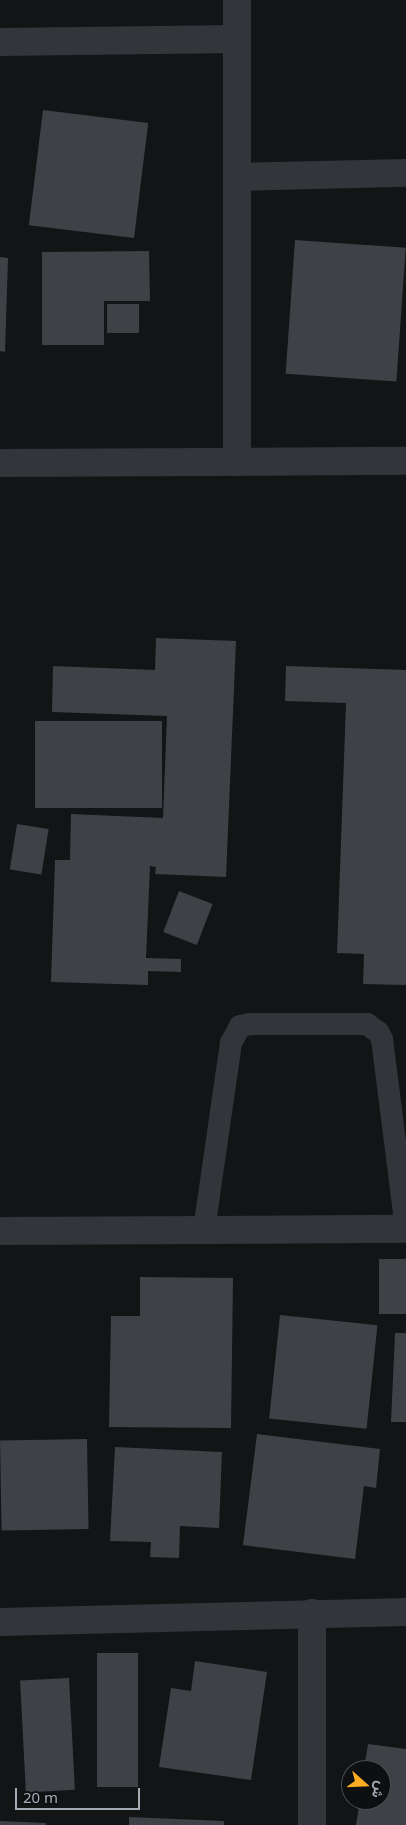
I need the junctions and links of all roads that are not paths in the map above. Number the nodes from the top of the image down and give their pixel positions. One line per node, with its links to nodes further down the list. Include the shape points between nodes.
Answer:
1 (237, 0): 2 (street)
2 (237, 38): 3 (street); 5 (street)
3 (0, 42)
4 (406, 173): 5 (street)
5 (237, 177): 7 (street)
6 (406, 461): 7 (street)
7 (237, 462): 8 (street)
8 (0, 463)
9 (406, 1228): 10 (street); 10 (lane, via 378,1032 367,1024 250,1024 240,1026 231,1043)
10 (204, 1230): 11 (street)
11 (0, 1231)
12 (406, 1612): 13 (street)
13 (312, 1613): 14 (street); 15 (street)
14 (0, 1622)
15 (312, 1825)

